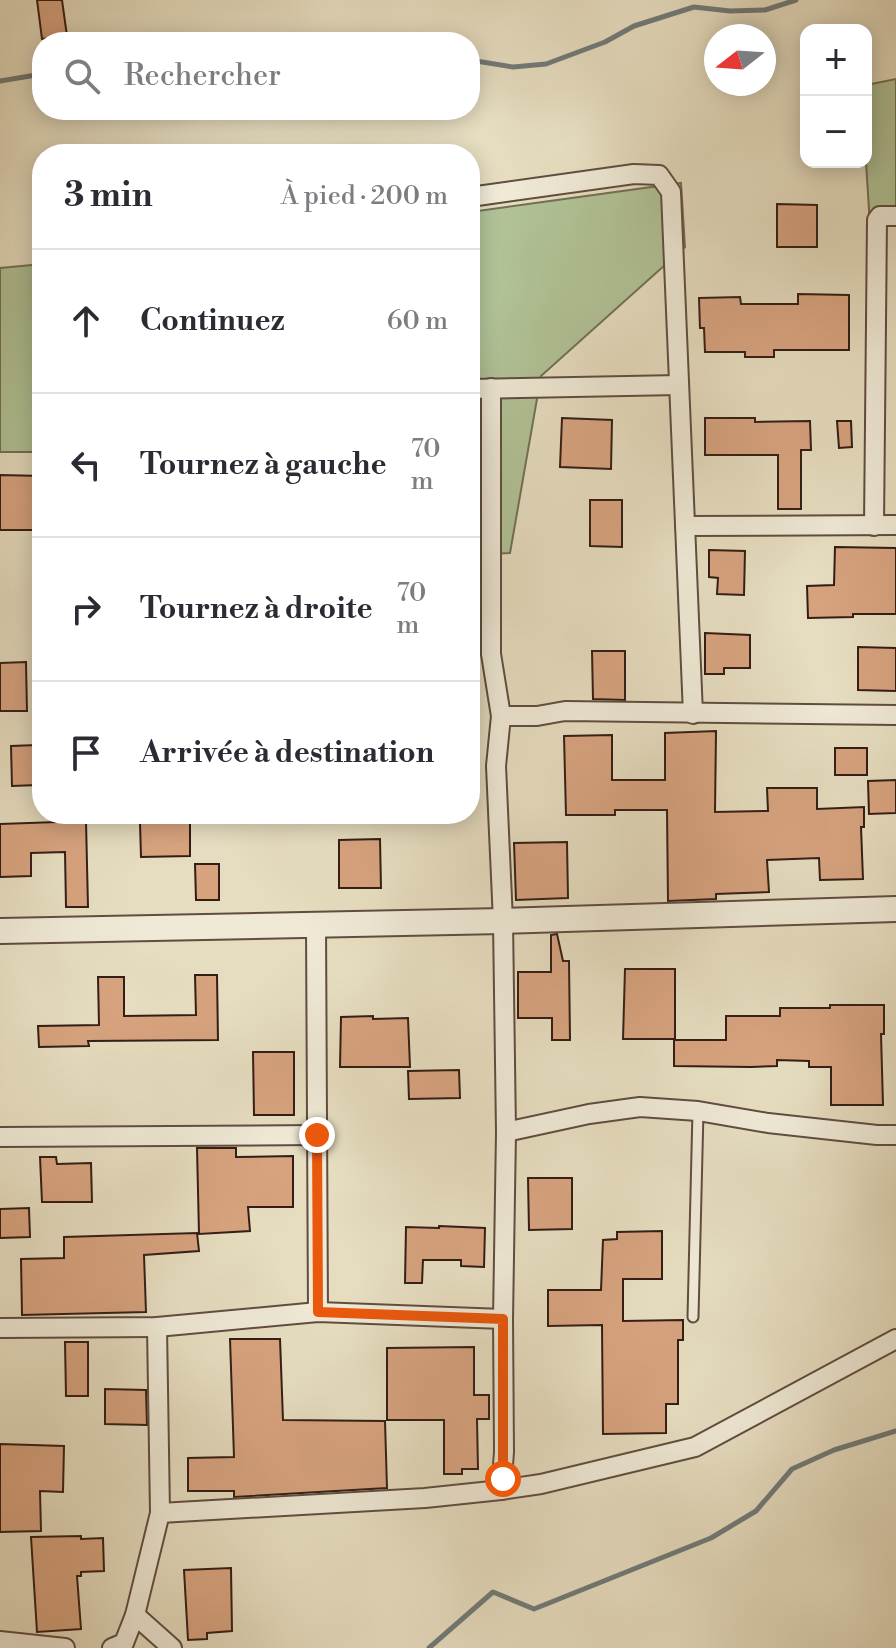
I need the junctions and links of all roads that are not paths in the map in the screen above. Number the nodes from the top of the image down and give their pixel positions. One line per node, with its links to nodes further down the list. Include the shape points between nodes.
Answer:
1 (480, 196): 3 (street, via 659,175 671,192)
2 (896, 216): 8 (street, via 877,220)
3 (679, 385): 4 (street); 7 (street)
4 (491, 388): 5 (street); 11 (street, via 491,654)
5 (480, 389)
6 (896, 525): 8 (street)
7 (685, 526): 8 (street); 9 (street)
8 (874, 526)
9 (693, 714): 10 (street); 11 (street, via 565,711)
10 (896, 715)
11 (501, 716): 13 (street, via 496,766)
12 (896, 909): 13 (street)
13 (503, 921): 14 (street); 17 (street)
14 (316, 925): 15 (street); 18 (street)
15 (0, 931)
16 (698, 1111): 17 (street, via 640,1107); 19 (street); 22 (lane)
17 (506, 1132): 23 (street)
18 (317, 1135): 20 (street); 21 (street)
19 (896, 1135)
20 (0, 1137)
21 (318, 1312): 23 (street); 24 (street)
22 (693, 1317)
23 (503, 1319): 27 (street)
24 (157, 1327): 25 (street); 28 (street)
25 (0, 1328)
26 (896, 1339): 27 (street, via 695,1447)
27 (501, 1490): 28 (street)
28 (160, 1513): 29 (street)
29 (135, 1615): 32 (street, via 124,1643); 33 (street)
30 (0, 1641): 31 (street)
31 (65, 1648)
32 (112, 1648)
33 (172, 1648)

